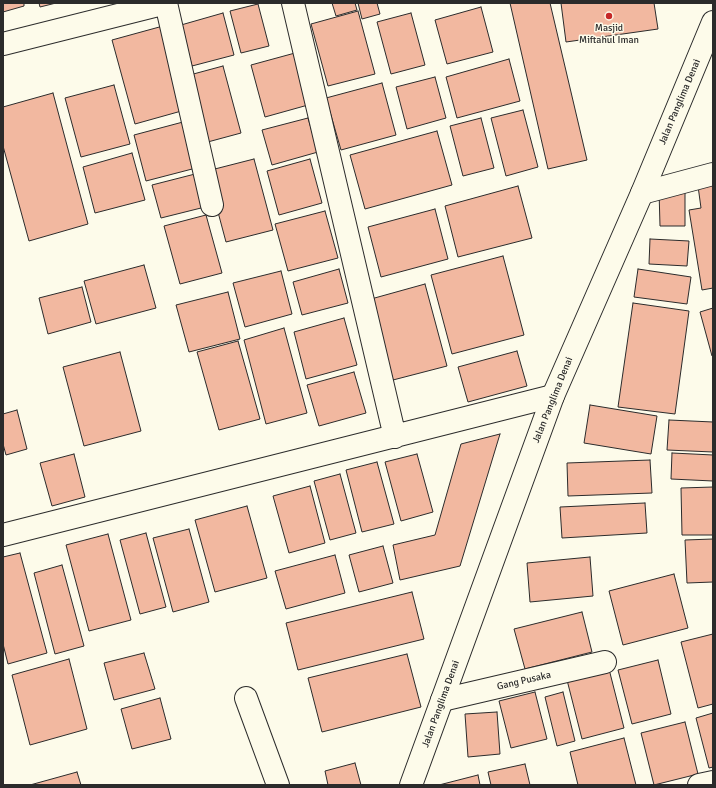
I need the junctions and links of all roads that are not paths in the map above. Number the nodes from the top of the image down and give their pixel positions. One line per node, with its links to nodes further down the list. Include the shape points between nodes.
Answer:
1 (166, 3): 4 (street); 7 (street)
2 (293, 3): 9 (street)
3 (713, 22): 6 (street, Jalan Panglima Denai)
4 (3, 44)
5 (713, 174): 6 (street)
6 (642, 193): 8 (street, Jalan Panglima Denai)
7 (212, 205)
8 (553, 396): 9 (street); 13 (street, Jalan Panglima Denai)
9 (395, 437): 10 (street)
10 (3, 535)
11 (605, 662): 13 (street, Gang Pusaka)
12 (246, 698): 15 (street)
13 (442, 700): 16 (street, Jalan Panglima Denai)
14 (713, 782): 17 (street)
15 (278, 785)
16 (411, 785)
17 (699, 785)

